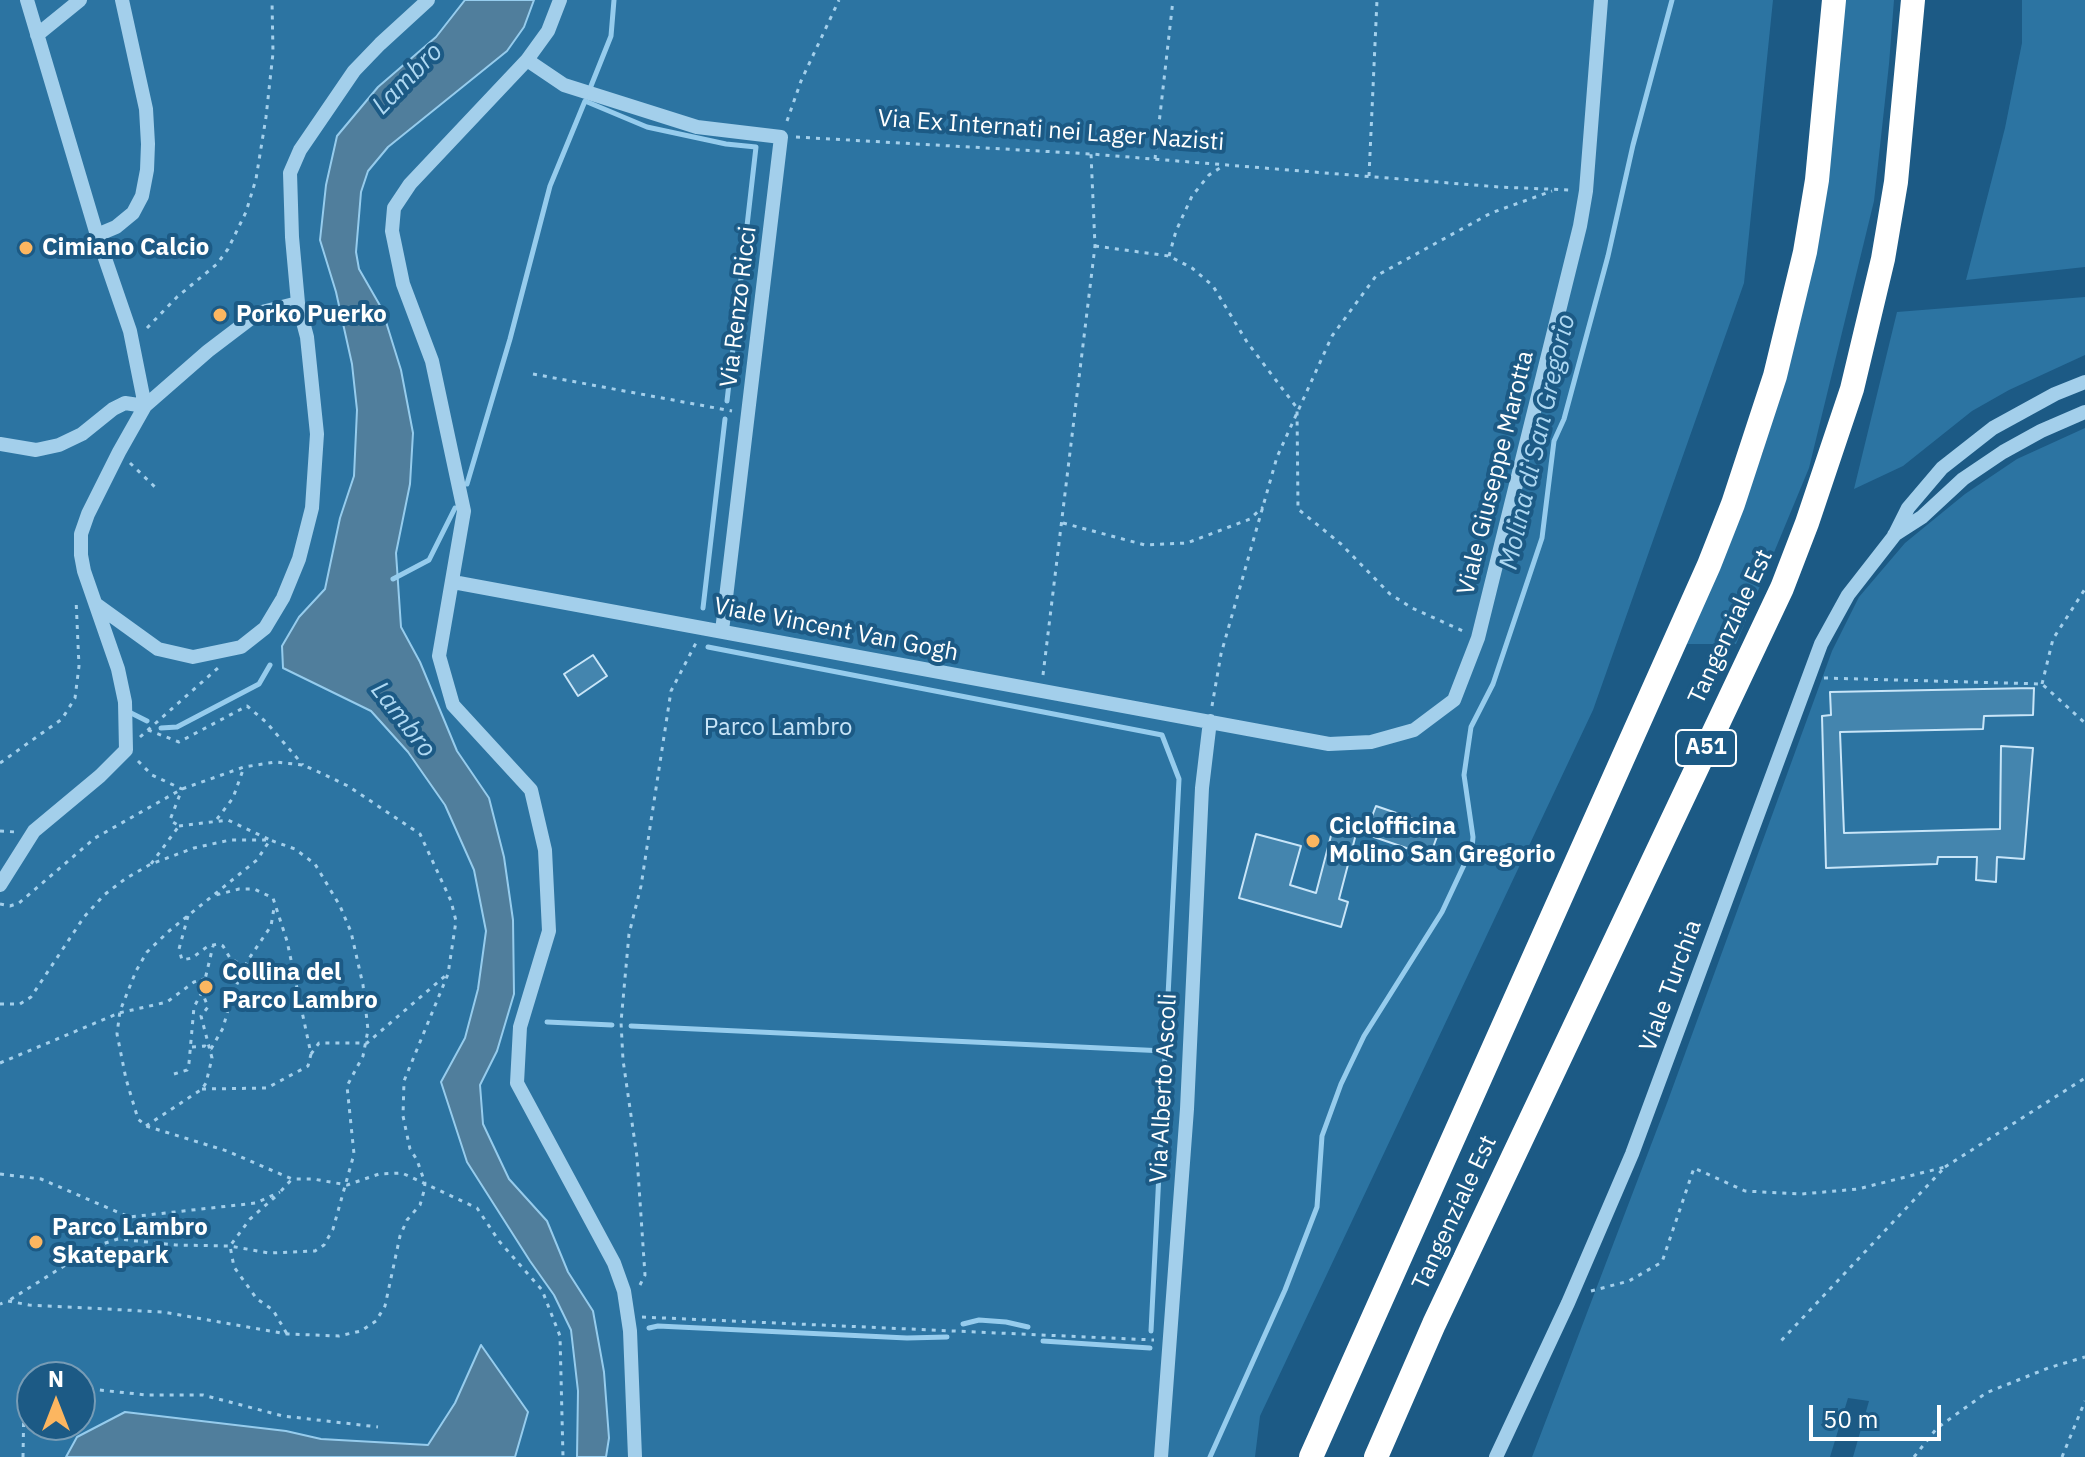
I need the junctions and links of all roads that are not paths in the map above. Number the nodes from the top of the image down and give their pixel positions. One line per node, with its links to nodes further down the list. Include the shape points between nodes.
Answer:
1 (27, 0): 9 (street)
2 (80, 0): 9 (street)
3 (122, 0): 11 (street, via 146,109 147,170 133,213)
4 (428, 0): 12 (street, via 354,71 290,173)
5 (560, 0): 10 (street, via 548,31)
6 (1601, 0): 21 (street, Viale Giuseppe Marotta, via 1580,226 1478,638 1454,700 1414,730 1371,742 1329,744)
7 (1834, 0): 25 (highway, Tangenziale Est, via 1805,252 1775,376 1733,504)
8 (1913, 0): 26 (highway, Tangenziale Est / A51, via 1896,182 1883,259 1852,389 1807,523 1782,588)
9 (37, 35): 11 (street)
10 (527, 60): 18 (street, via 448,141 394,208 396,258 432,361 464,511); 20 (street, Via Renzo Ricci, via 564,85 656,115 697,127 781,137)
11 (97, 235): 14 (street, via 133,342)
12 (298, 303): 14 (street, via 258,313); 19 (street, via 307,337 317,434 312,508 299,559 265,628 241,647 193,657 158,649)
13 (2085, 382): 17 (street, Viale Turchia, via 1993,428 1942,468 1908,508)
14 (145, 406): 16 (street, via 125,403 59,445 36,450); 19 (street, via 81,534 84,571)
15 (2085, 412): 17 (street, Viale Turchia, via 2003,452)
16 (0, 444)
17 (1894, 536): 27 (street, Viale Turchia, via 1848,595 1821,644 1632,1154)
18 (453, 582): 20 (street, Viale Vincent Van Gogh); 23 (street, via 439,656 453,705 531,790 545,850 549,931 520,1027 517,1083 614,1263 629,1312)
19 (97, 605): 22 (street, via 125,702 126,750 34,831)
20 (722, 631): 21 (street, Viale Vincent Van Gogh)
21 (1210, 721): 24 (street, Via Alberto Ascoli)
22 (0, 885)
23 (635, 1457)
24 (1161, 1457)
25 (1311, 1457)
26 (1376, 1457)
27 (1496, 1457)

